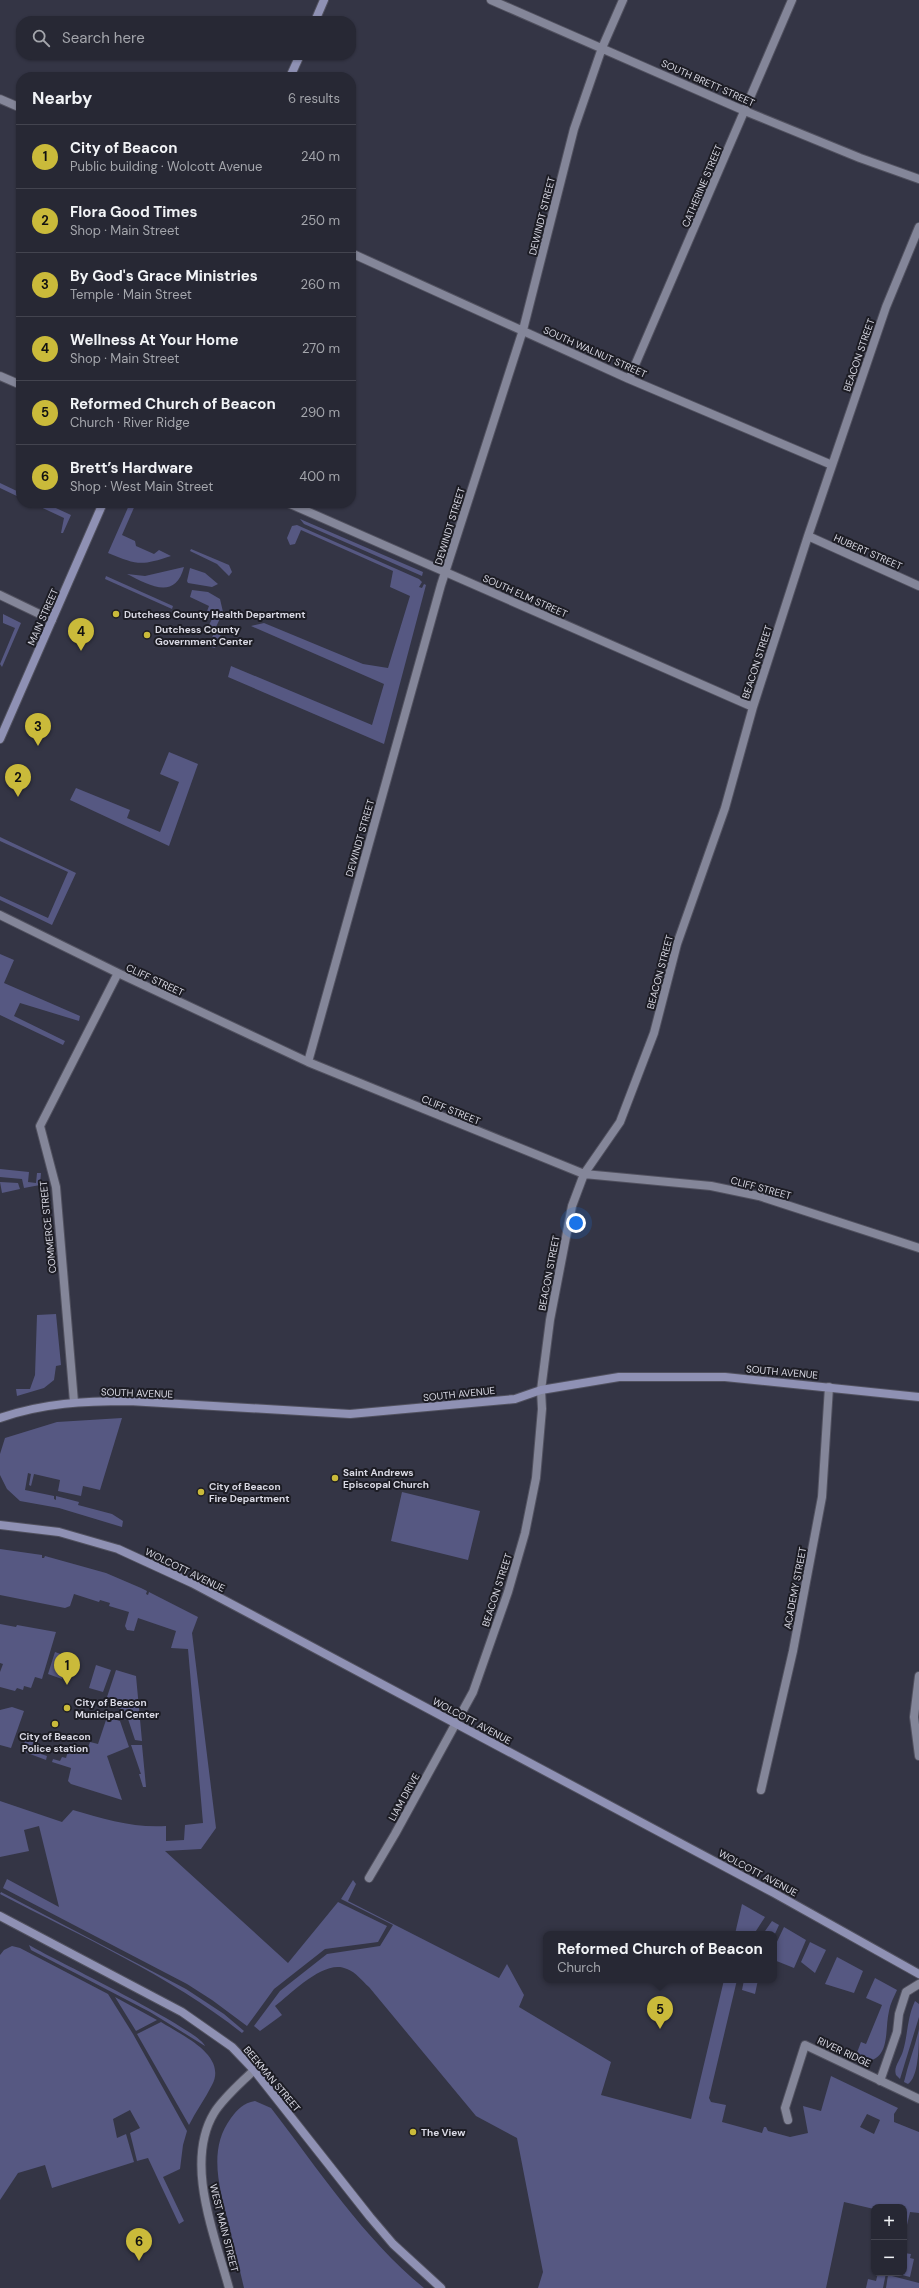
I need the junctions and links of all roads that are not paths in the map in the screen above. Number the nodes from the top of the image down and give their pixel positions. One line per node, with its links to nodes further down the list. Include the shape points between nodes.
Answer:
1 (324, 0): 5 (street)
2 (491, 0): 6 (street, SOUTH BRETT STREET)
3 (623, 0): 6 (street, DEWINDT STREET)
4 (792, 0): 11 (street, CATHERINE STREET)
5 (316, 16)
6 (602, 48): 11 (street, SOUTH BRETT STREET); 15 (street, DEWINDT STREET, via 574,129)
7 (298, 60): 8 (street)
8 (292, 72)
9 (0, 99): 10 (street)
10 (16, 106)
11 (744, 111): 12 (street, SOUTH BRETT STREET); 17 (street, CATHERINE STREET)
12 (919, 179)
13 (919, 227): 19 (street, BEACON STREET, via 886,307)
14 (356, 255): 15 (street, SOUTH WALNUT STREET)
15 (523, 330): 17 (street, SOUTH WALNUT STREET); 23 (street, DEWINDT STREET)
16 (0, 376): 18 (street)
17 (630, 379): 19 (street, SOUTH WALNUT STREET)
18 (16, 383)
19 (832, 465): 22 (street, BEACON STREET)
20 (101, 508): 26 (street, MAIN STREET)
21 (299, 508): 23 (street, SOUTH ELM STREET)
22 (808, 536): 24 (street, HUBERT STREET); 27 (street, BEACON STREET)
23 (446, 572): 27 (street, SOUTH ELM STREET); 31 (street, DEWINDT STREET)
24 (919, 586)
25 (0, 595): 26 (street)
26 (52, 620): 28 (street, MAIN STREET)
27 (753, 707): 32 (street, BEACON STREET, via 725,808 677,944 654,1033 620,1122)
28 (0, 739)
29 (0, 915): 30 (street, CLIFF STREET)
30 (118, 973): 31 (street, CLIFF STREET); 37 (street, COMMERCE STREET, via 40,1126 56,1187)
31 (308, 1062): 32 (street, CLIFF STREET)
32 (584, 1174): 33 (street, CLIFF STREET, via 712,1186 759,1196); 35 (street, BEACON STREET, via 572,1206 550,1320)
33 (919, 1248)
34 (829, 1386): 35 (street, SOUTH AVENUE, via 725,1377 619,1377); 36 (street, SOUTH AVENUE); 43 (street, ACADEMY STREET, via 822,1497 793,1651)
35 (541, 1390): 37 (street, SOUTH AVENUE, via 515,1399 350,1414 130,1401); 41 (street, BEACON STREET, via 542,1409 536,1478 525,1533 473,1692)
36 (919, 1397)
37 (74, 1402): 38 (street, SOUTH AVENUE, via 28,1408)
38 (0, 1418)
39 (0, 1525): 41 (street, WOLCOTT AVENUE, via 59,1532 118,1549 192,1583)
40 (919, 1676): 42 (street, via 914,1717)
41 (456, 1724): 44 (street, LIAM DRIVE); 46 (street, WOLCOTT AVENUE, via 774,1893)
42 (919, 1756)
43 (761, 1790)
44 (369, 1878)
45 (0, 1916): 48 (street, BEEKMAN STREET, via 182,2012 232,2047)
46 (919, 1974)
47 (919, 1984): 49 (street, RIVER RIDGE, via 906,1992 899,2014 898,2032)
48 (254, 2070): 52 (street, WEST MAIN STREET, via 214,2113 206,2133 200,2163 202,2188); 53 (street, BEEKMAN STREET, via 370,2217 409,2260)
49 (880, 2081): 50 (street, RIVER RIDGE); 51 (street, RIVER RIDGE, via 805,2045 785,2108)
50 (919, 2099)
51 (788, 2120)
52 (229, 2288)
53 (441, 2288)

